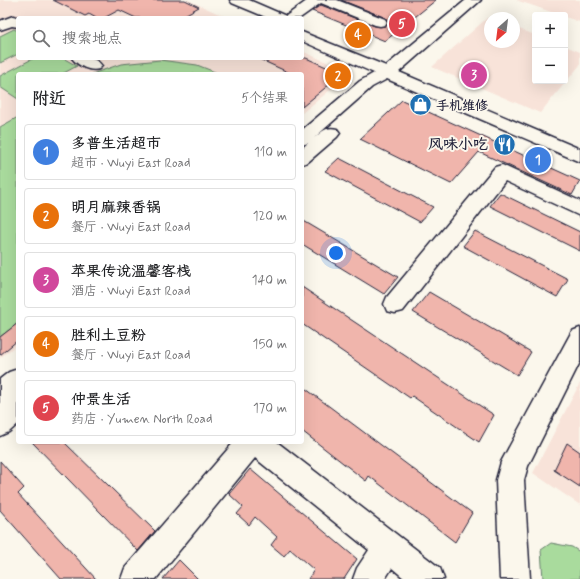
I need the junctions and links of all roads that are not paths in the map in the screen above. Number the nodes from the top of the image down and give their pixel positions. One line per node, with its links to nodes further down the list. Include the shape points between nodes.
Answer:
1 (317, 0): 7 (street)
2 (325, 0): 9 (street)
3 (474, 0): 15 (street)
4 (232, 2): 5 (street); 6 (street)
5 (257, 16)
6 (274, 16)
7 (293, 16)
8 (16, 21): 10 (street, via 13,20)
9 (380, 22)
10 (0, 26)
11 (304, 28): 15 (street)
12 (304, 37): 15 (street)
13 (84, 60): 14 (street)
14 (94, 66)
15 (391, 71): 16 (street, via 366,84); 17 (street); 18 (street, via 380,90); 19 (street)
16 (304, 137)
17 (580, 146)
18 (304, 156)
19 (580, 156)
20 (580, 209): 21 (street, via 502,172)
21 (395, 304)
22 (580, 338): 33 (street, via 515,462 510,480)
23 (16, 382): 24 (street)
24 (0, 395)
25 (16, 409): 26 (street)
26 (0, 423)
27 (249, 444): 30 (street)
28 (259, 444): 29 (street)
29 (388, 547): 31 (street); 32 (street)
30 (136, 579)
31 (368, 579)
32 (429, 579)
33 (515, 579)

